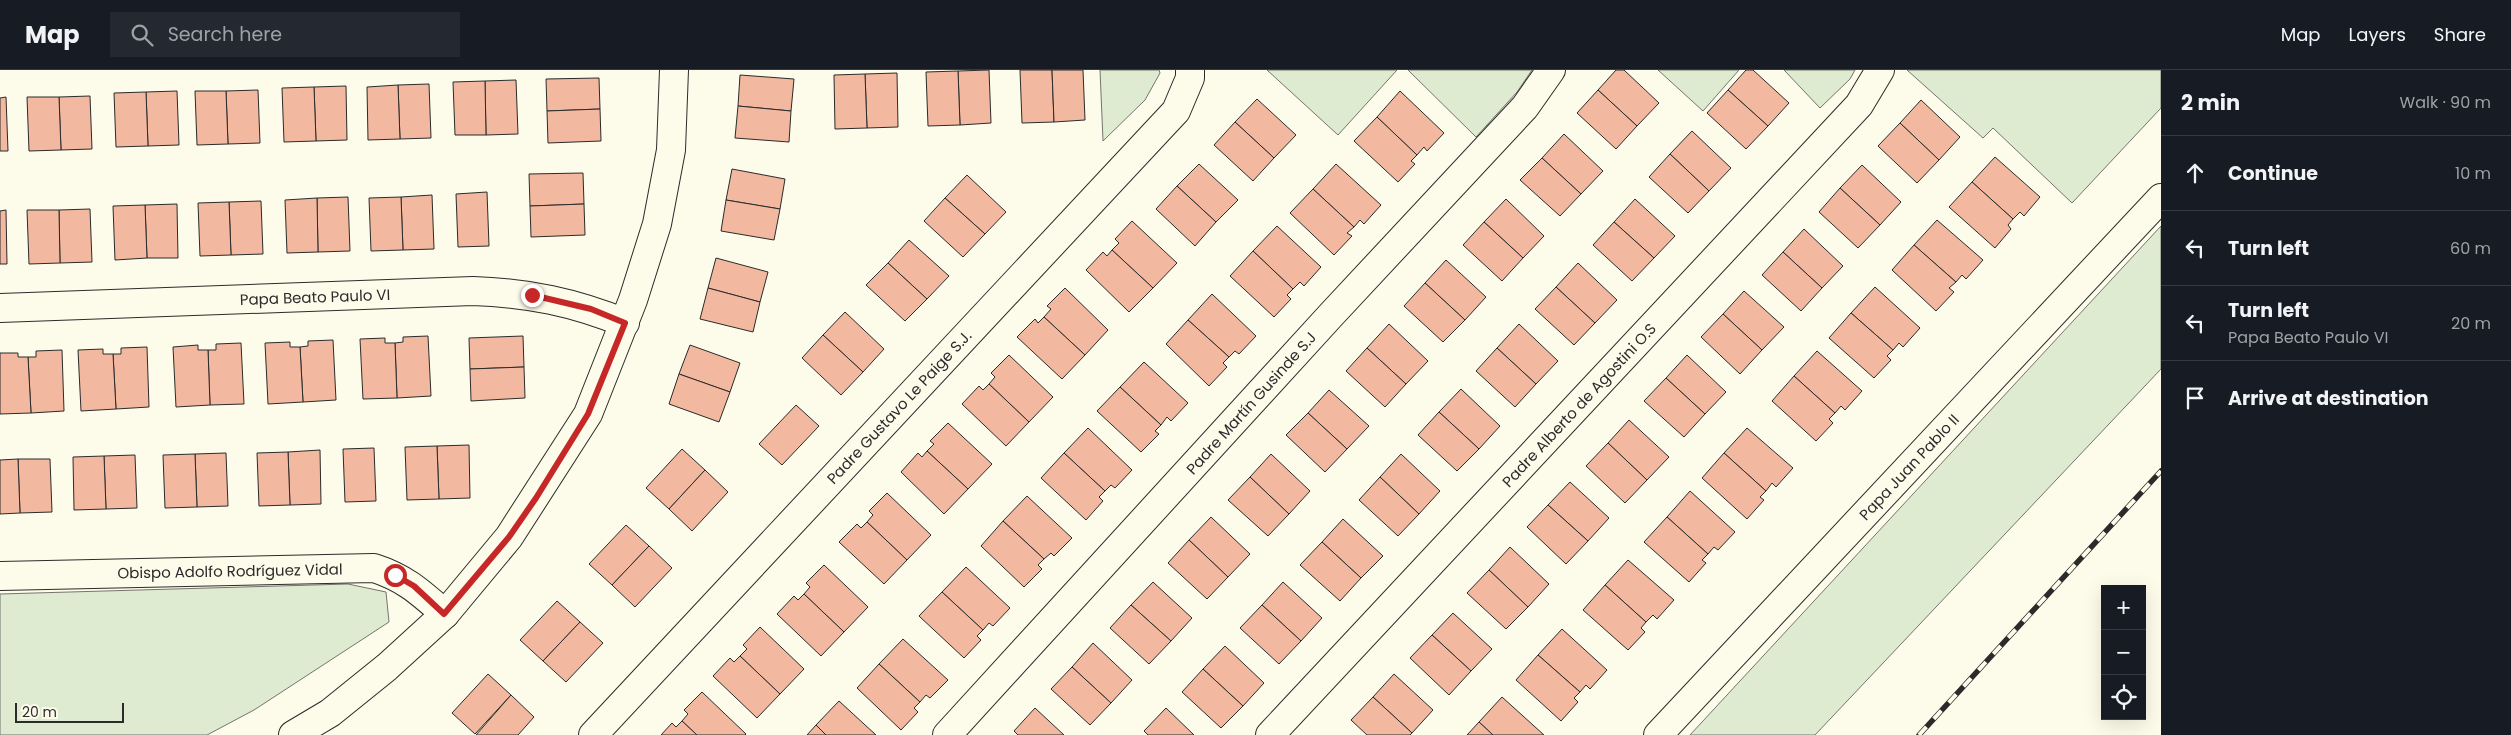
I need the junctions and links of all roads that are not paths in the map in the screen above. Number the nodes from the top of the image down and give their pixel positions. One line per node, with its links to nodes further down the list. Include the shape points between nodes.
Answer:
1 (674, 70): 7 (street, via 671,150 657,224)
2 (1190, 70): 11 (street, Padre Gustavo Le Paige S.J., via 1190,78 1176,111)
3 (1551, 70): 12 (street, Padre Martín Gusinde S.J, via 1525,107)
4 (1880, 70): 13 (street, Padre Alberto de Agostini O.S, via 1859,105)
5 (2161, 198): 14 (street, Papa Juan Pablo II)
6 (0, 308): 7 (street, Papa Beato Paulo VI, via 473,291 556,299)
7 (625, 323): 9 (street, via 588,414 536,498 509,537)
8 (0, 576): 9 (street, Obispo Adolfo Rodríguez Vidal, via 374,568 414,586)
9 (444, 614): 10 (street, via 387,667 330,713)
10 (293, 735)
11 (593, 735)
12 (947, 735)
13 (1270, 735)
14 (1658, 735)

